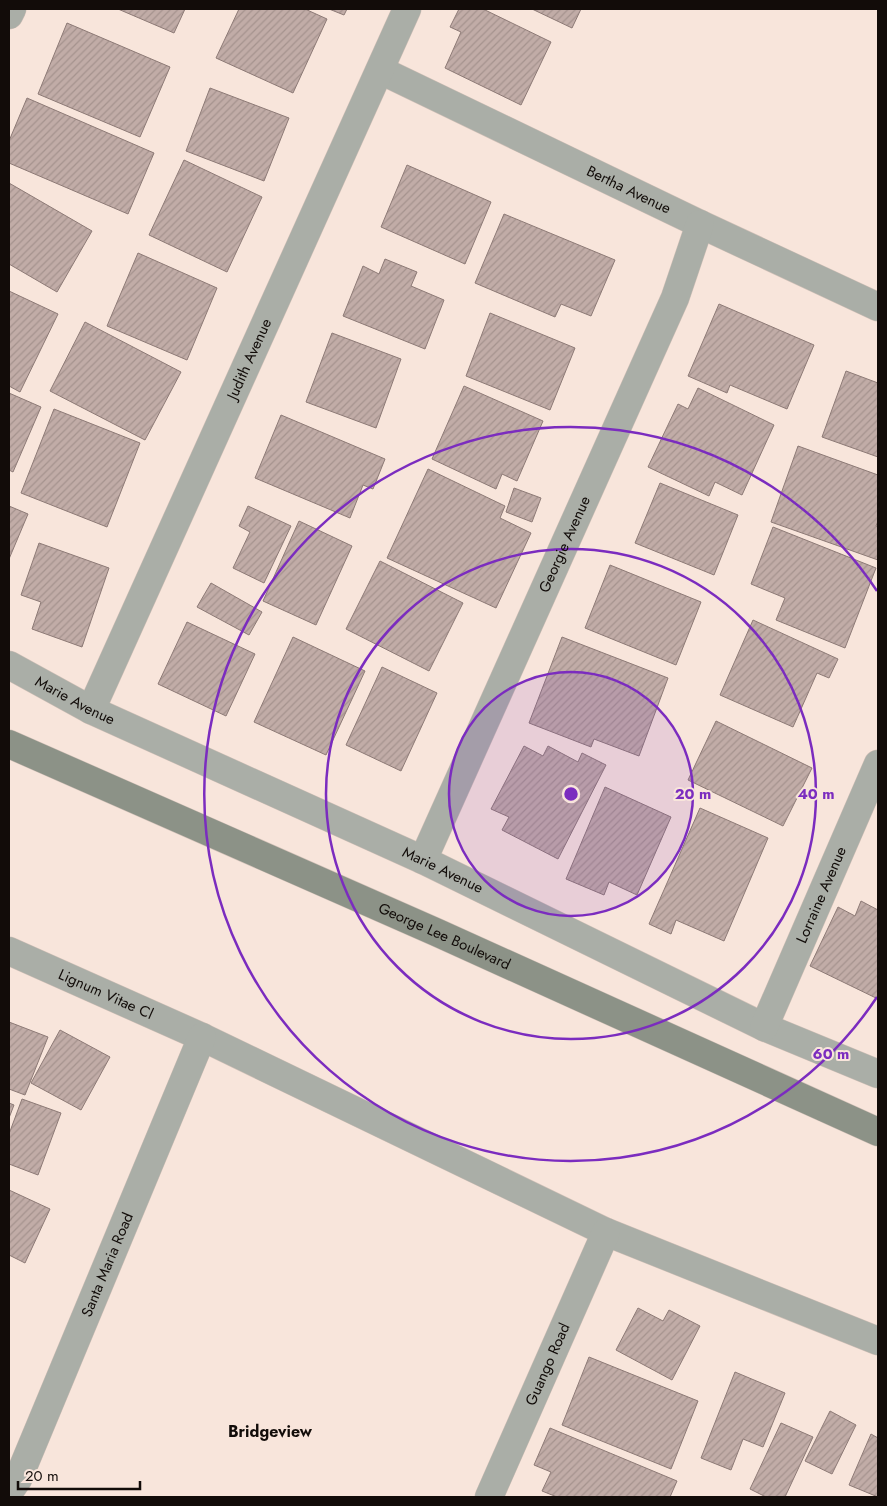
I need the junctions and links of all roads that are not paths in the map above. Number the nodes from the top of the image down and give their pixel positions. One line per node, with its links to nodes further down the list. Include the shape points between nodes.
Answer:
1 (12, 9): 3 (street)
2 (407, 9): 4 (street, Judith Avenue)
3 (9, 15)
4 (380, 70): 5 (street, Bertha Avenue); 8 (street, Judith Avenue)
5 (700, 224): 6 (street, Bertha Avenue); 11 (street, Georgie Avenue, via 675,298)
6 (878, 307)
7 (9, 665): 8 (street, Marie Avenue)
8 (91, 710): 11 (street, Marie Avenue)
9 (9, 744): 16 (main road, George Lee Boulevard)
10 (878, 764): 13 (street, Lorraine Avenue)
11 (423, 860): 13 (street, Marie Avenue)
12 (9, 951): 14 (street, Lignum Vitae Cl)
13 (764, 1027): 15 (street, Marie Avenue)
14 (202, 1037): 17 (street, Lignum Vitae Cl); 19 (street, Santa Maria Road, via 18,1479)
15 (878, 1074)
16 (878, 1132)
17 (606, 1232): 18 (street, Lignum Vitae Cl); 20 (street, Guango Road)
18 (878, 1341)
19 (9, 1492)
20 (489, 1497)

